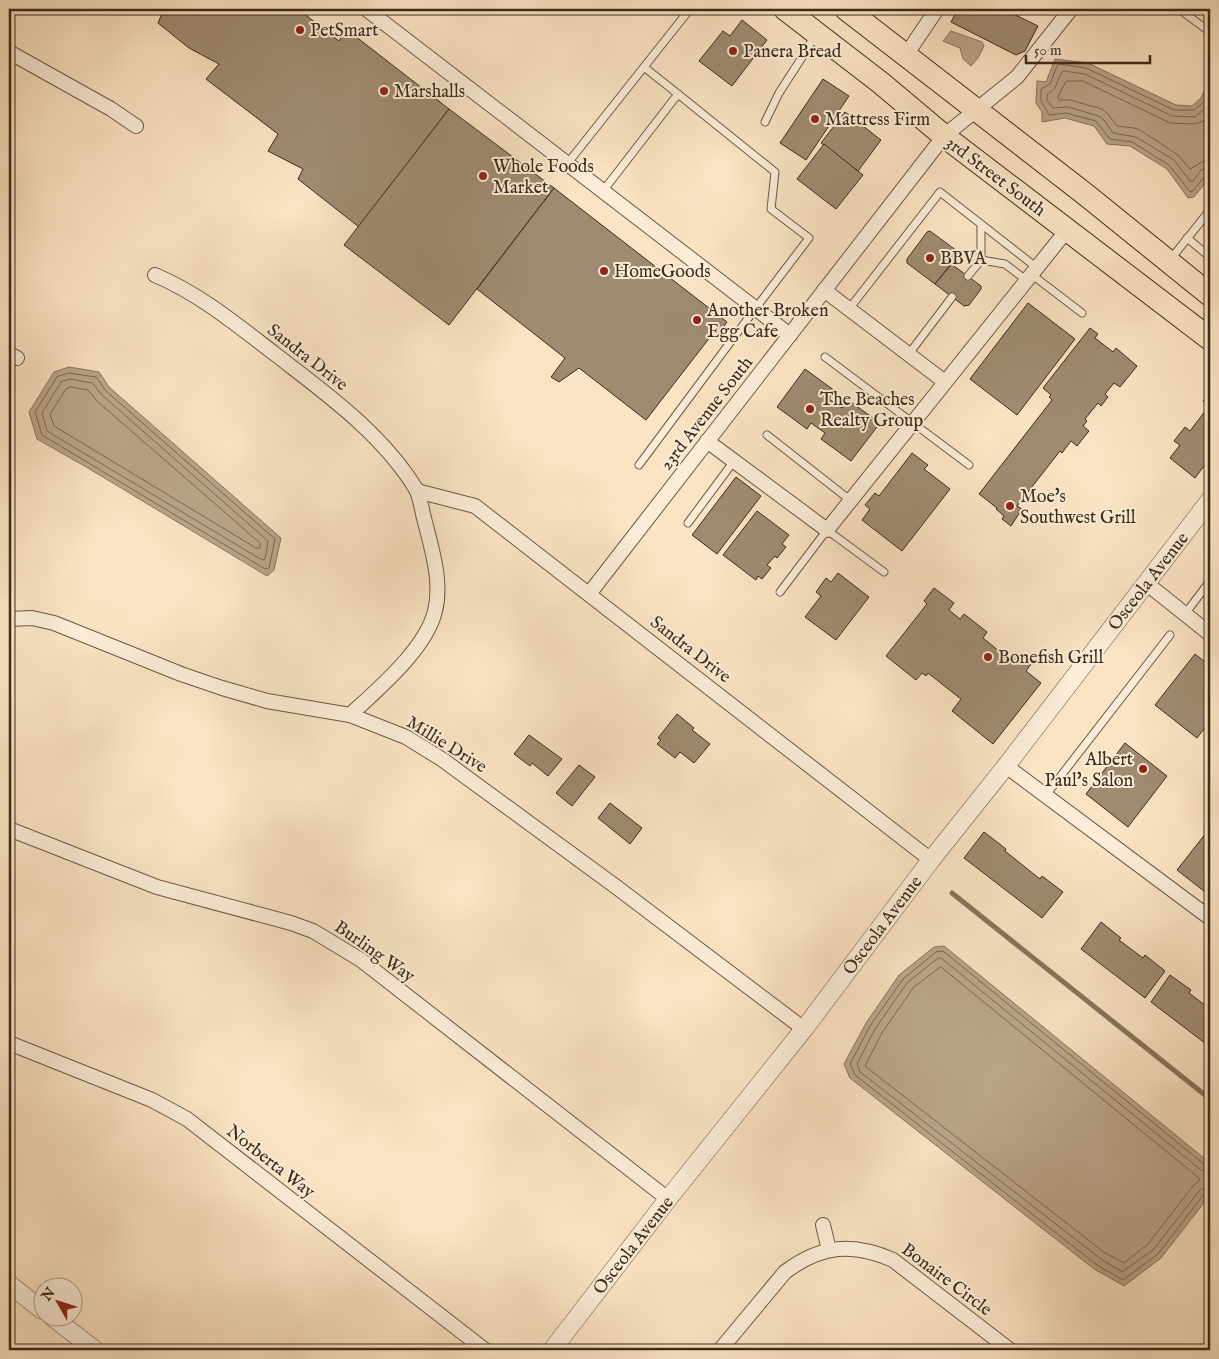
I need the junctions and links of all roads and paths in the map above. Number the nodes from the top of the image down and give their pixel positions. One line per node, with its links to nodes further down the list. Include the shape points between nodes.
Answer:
1 (366, 9): 18 (street)
2 (690, 9): 12 (lane)
3 (785, 9): 9 (main road, 3rd Street South)
4 (846, 9): 11 (main road)
5 (937, 9): 11 (street)
6 (1071, 9): 14 (street, 23rd Avenue South, via 1017,76)
7 (1179, 9): 8 (lane)
8 (1210, 32)
9 (815, 33): 15 (lane); 17 (main road, 3rd Street South)
10 (9, 52): 16 (street)
11 (906, 55): 14 (main road)
12 (644, 67): 13 (lane); 18 (lane)
13 (678, 94): 19 (lane); 33 (lane, via 775,172 771,209 810,238)
14 (976, 110): 17 (street, 23rd Avenue South); 26 (main road)
15 (765, 122)
16 (136, 126)
17 (944, 136): 22 (main road, 3rd Street South); 30 (street, 23rd Avenue South)
18 (567, 164): 19 (street)
19 (602, 192): 33 (street)
20 (1210, 210): 23 (lane)
21 (979, 223): 25 (lane); 27 (lane); 34 (lane, via 940,192)
22 (1066, 230): 27 (street); 37 (main road, 3rd Street South)
23 (1187, 238): 24 (lane); 26 (lane)
24 (1210, 257)
25 (981, 260): 27 (lane); 29 (lane)
26 (1168, 262): 31 (main road)
27 (1031, 273): 35 (lane); 40 (street)
28 (155, 275): 47 (street, Sandra Drive, via 178,284 216,308 327,395 398,462)
29 (968, 276)
30 (824, 290): 34 (street); 36 (street, 23rd Avenue South)
31 (1210, 295)
32 (952, 297): 38 (lane)
33 (755, 309): 36 (street); 45 (lane)
34 (848, 309): 38 (street)
35 (1082, 313)
36 (790, 335): 43 (street, 23rd Avenue South)
37 (1210, 339)
38 (908, 355): 40 (street)
39 (825, 357): 41 (lane)
40 (944, 382): 41 (street)
41 (913, 422): 46 (lane); 48 (street)
42 (767, 436): 48 (lane)
43 (707, 441): 44 (street); 56 (street, 23rd Avenue South)
44 (734, 461): 50 (lane); 51 (street)
45 (638, 465)
46 (969, 465)
47 (417, 491): 56 (street, Sandra Drive, via 474,506); 61 (street, Sandra Drive, via 435,567 435,611 428,630 400,666)
48 (850, 500): 51 (street)
49 (1210, 500): 54 (street, Osceola Avenue)
50 (688, 523)
51 (827, 530): 52 (lane); 55 (lane)
52 (884, 572)
53 (1210, 581): 57 (lane)
54 (1146, 583): 57 (street); 62 (street, Osceola Avenue)
55 (780, 592)
56 (589, 594): 65 (street, Sandra Drive)
57 (1185, 614): 59 (street)
58 (9, 619): 61 (street, Millie Drive, via 32,618 54,623 180,674 267,701)
59 (1210, 634)
60 (1170, 635): 63 (lane)
61 (350, 714): 67 (street, Millie Drive, via 406,737 443,760)
62 (1006, 766): 63 (street); 65 (street, Osceola Avenue)
63 (1046, 795): 66 (street)
64 (9, 829): 69 (street, Burling Way, via 157,888 313,931 361,960)
65 (931, 860): 67 (street, Osceola Avenue)
66 (1210, 918)
67 (804, 1029): 69 (street, Osceola Avenue)
68 (9, 1043): 76 (street, Norberta Way, via 152,1100 187,1119)
69 (668, 1199): 77 (street, Osceola Avenue)
70 (823, 1225): 71 (street)
71 (829, 1250): 78 (street, Bonaire Circle, via 814,1254 785,1272); 79 (street, Bonaire Circle, via 862,1249 893,1260)
72 (9, 1284): 73 (street)
73 (32, 1302)
74 (64, 1326): 75 (street)
75 (95, 1350)
76 (485, 1350)
77 (552, 1350)
78 (720, 1350)
79 (1010, 1350)

